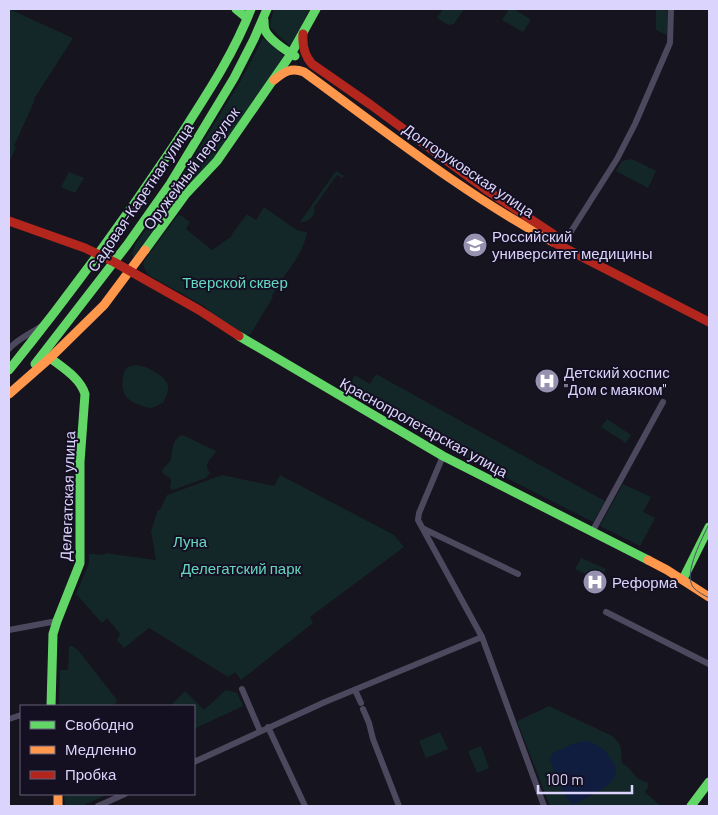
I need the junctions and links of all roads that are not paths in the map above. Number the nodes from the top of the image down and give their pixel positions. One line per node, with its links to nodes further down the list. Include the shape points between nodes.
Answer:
1 (236, 9): 4 (main road)
2 (316, 9): 7 (main road)
3 (671, 9): 20 (street, via 668,50 635,124)
4 (249, 13): 6 (street); 9 (main road, Садовая-Каретная улица)
5 (266, 13): 6 (main road, Садовая-Каретная улица); 8 (main road, via 264,26)
6 (260, 28): 8 (street); 11 (main road, Садовая-Каретная улица)
7 (303, 34): 10 (main road); 12 (main road, Долгоруковская улица, via 302,50)
8 (270, 36): 10 (main road)
9 (232, 51): 11 (main road, via 243,49); 21 (main road, Садовая-Каретная улица, via 126,218)
10 (291, 54): 12 (main road); 13 (street); 14 (main road)
11 (245, 58): 22 (main road, Садовая-Каретная улица, via 170,184)
12 (312, 64): 15 (main road, Долгоруковская улица)
13 (304, 72): 14 (main road, via 290,70); 16 (main road, Долгоруковская улица)
14 (274, 80): 23 (main road, Оружейный переулок, via 218,161 185,195)
15 (371, 105): 16 (street, via 362,107); 17 (main road, Долгоруковская улица)
16 (363, 116): 18 (main road, Долгоруковская улица)
17 (468, 177): 18 (street, via 470,185); 20 (main road, Долгоруковская улица)
18 (462, 186): 26 (main road, Долгоруковская улица, via 554,242)
19 (9, 221): 21 (main road, Краснопролетарская улица)
20 (565, 241): 24 (main road, Долгоруковская улица)
21 (98, 254): 22 (main road, Краснопролетарская улица); 25 (main road, Садовая-Каретная улица)
22 (114, 262): 23 (main road, Краснопролетарская улица); 30 (main road, Садовая-Каретная улица)
23 (130, 271): 28 (main road, Садовая-Каретная улица, via 102,308); 32 (main road, Краснопролетарская улица)
24 (709, 315)
25 (47, 322): 27 (street); 29 (main road, Садовая-Каретная улица)
26 (709, 322)
27 (9, 349)
28 (50, 358): 30 (main road, Садовая-Каретная улица); 40 (main road, Делегатская улица, via 85,390 80,462 80,563)
29 (9, 370)
30 (9, 395)
31 (663, 402): 35 (street)
32 (443, 456): 34 (street, via 418,516); 35 (main road, Краснопролетарская улица)
33 (709, 527): 37 (main road)
34 (423, 528): 36 (street); 42 (street)
35 (592, 532): 37 (main road, Краснопролетарская улица)
36 (518, 574)
37 (683, 580): 38 (main road, Краснопролетарская улица)
38 (709, 597)
39 (606, 612): 43 (street)
40 (57, 621): 41 (street); 46 (main road, Делегатская улица, via 53,641)
41 (9, 630)
42 (479, 638): 45 (street); 55 (street)
43 (709, 664)
44 (242, 689): 48 (street)
45 (355, 690): 47 (street); 54 (street)
46 (51, 705)
47 (268, 727): 48 (street); 53 (street)
48 (260, 731): 49 (street)
49 (195, 762)
50 (709, 782): 56 (main road)
51 (123, 795): 52 (street)
52 (98, 806)
53 (305, 806)
54 (399, 806)
55 (544, 806)
56 (691, 806)

